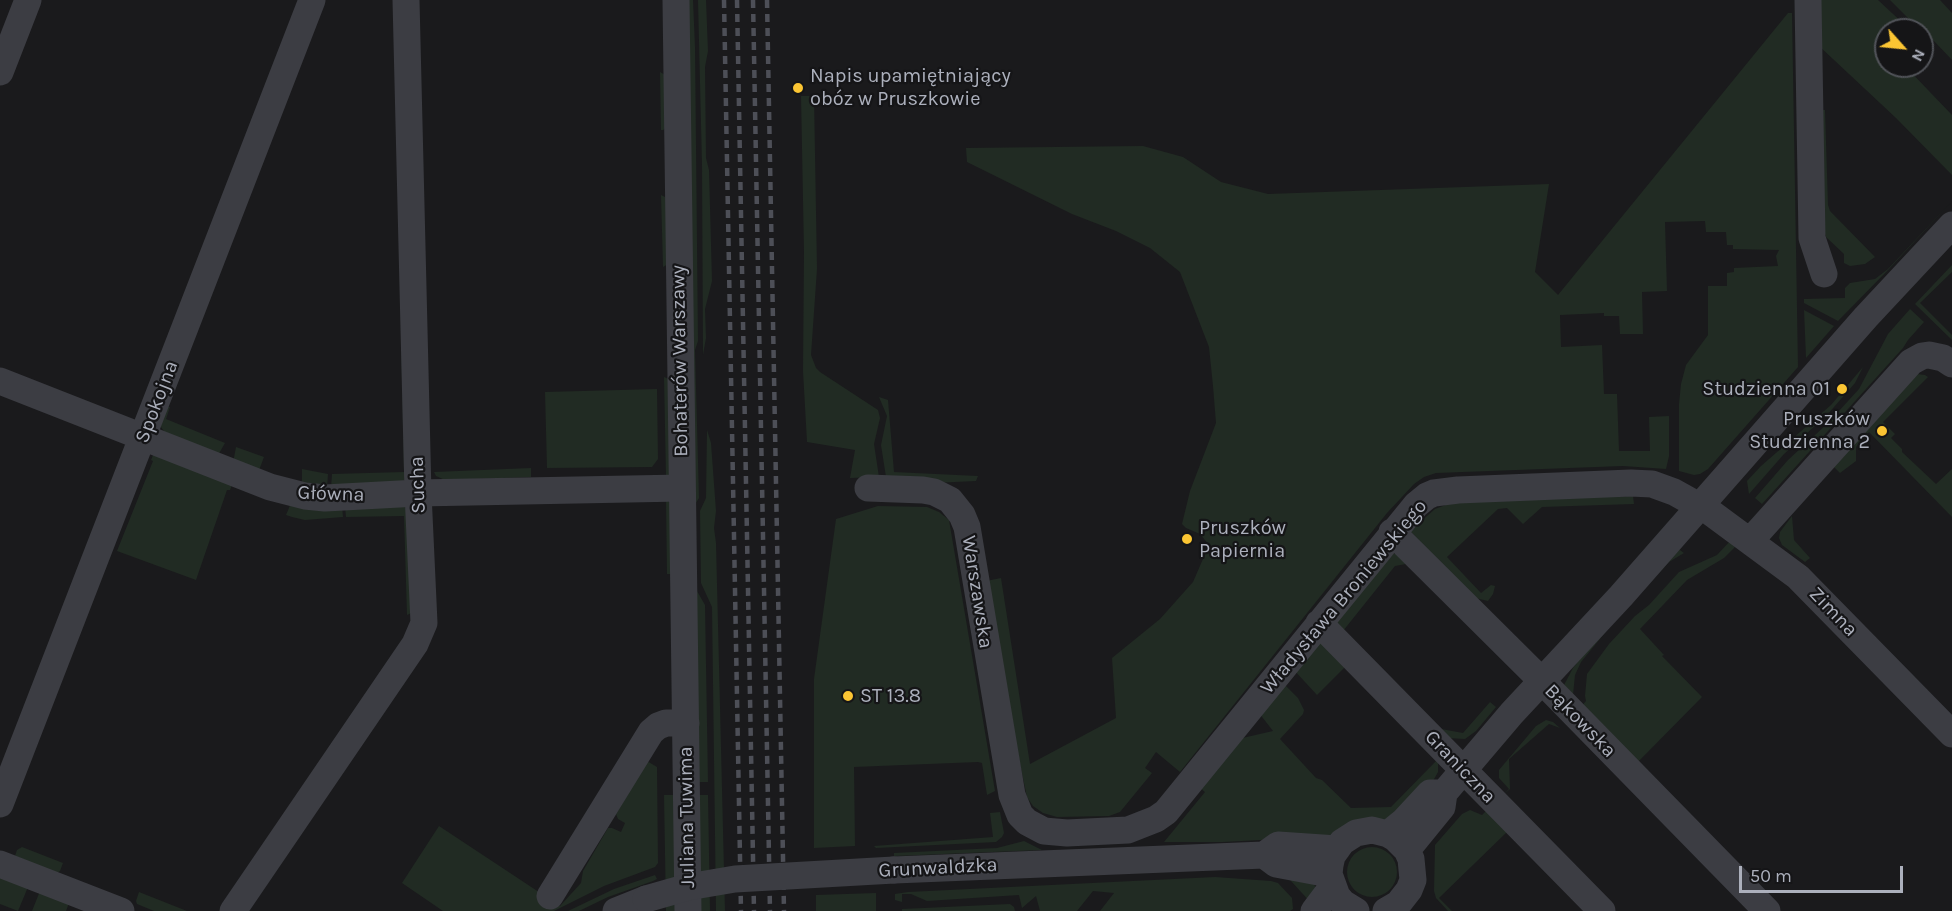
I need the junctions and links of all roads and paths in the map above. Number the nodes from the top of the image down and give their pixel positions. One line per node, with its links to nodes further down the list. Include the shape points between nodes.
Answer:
1 (28, 0): 6 (street)
2 (312, 0): 11 (street, Spokojna)
3 (406, 0): 14 (street, Sucha)
4 (676, 0): 12 (street, Bohaterów Warszawy)
5 (1808, 0): 8 (street, via 1812,238)
6 (0, 72)
7 (1952, 225): 15 (street)
8 (1824, 274)
9 (1941, 359): 17 (street, via 1922,356 1911,362)
10 (0, 381): 11 (street, Główna)
11 (144, 438): 14 (street, Główna, via 298,495 325,498); 24 (street, Spokojna)
12 (682, 488): 14 (street, Główna); 20 (street, Bohaterów Warszawy)
13 (868, 488): 23 (street, Warszawska, via 934,492 950,500 962,515 1006,771 1020,815 1044,831 1128,830 1156,819)
14 (418, 494): 33 (street, Sucha, via 424,616 421,632)
15 (1701, 506): 16 (street, Władysława Broniewskiego, via 1664,487 1643,483 1458,490 1427,496); 17 (street, Zimna); 19 (street)
16 (1392, 532): 18 (street, Władysława Broniewskiego); 19 (street, Bąkowska)
17 (1750, 541): 21 (street, Zimna, via 1804,583)
18 (1319, 623): 22 (street, Graniczna); 23 (street, Władysława Broniewskiego)
19 (1541, 680): 22 (street); 39 (street, Bąkowska)
20 (686, 723): 30 (street, via 666,723 651,732); 35 (street, Juliana Tuwima)
21 (1952, 734)
22 (1463, 770): 25 (street, via 1444,793 1430,793 1404,821); 38 (street, Graniczna)
23 (1175, 802)
24 (0, 804)
25 (1397, 842): 26 (street, via 1372,830 1356,833); 37 (street, via 1411,859 1413,880 1404,898)
26 (1337, 849): 27 (street, Grunwaldzka, via 1278,845); 29 (street, via 1332,856)
27 (1264, 855): 29 (street, Grunwaldzka, via 1276,864); 34 (street, Grunwaldzka, bridge, via 751,877 700,885)
28 (0, 864): 32 (street)
29 (1331, 881): 31 (street, via 1337,896); 36 (street)
30 (550, 896)
31 (1352, 910)
32 (121, 911)
33 (232, 911)
34 (616, 911)
35 (688, 911)
36 (1314, 911)
37 (1386, 911)
38 (1602, 911)
39 (1767, 911)

